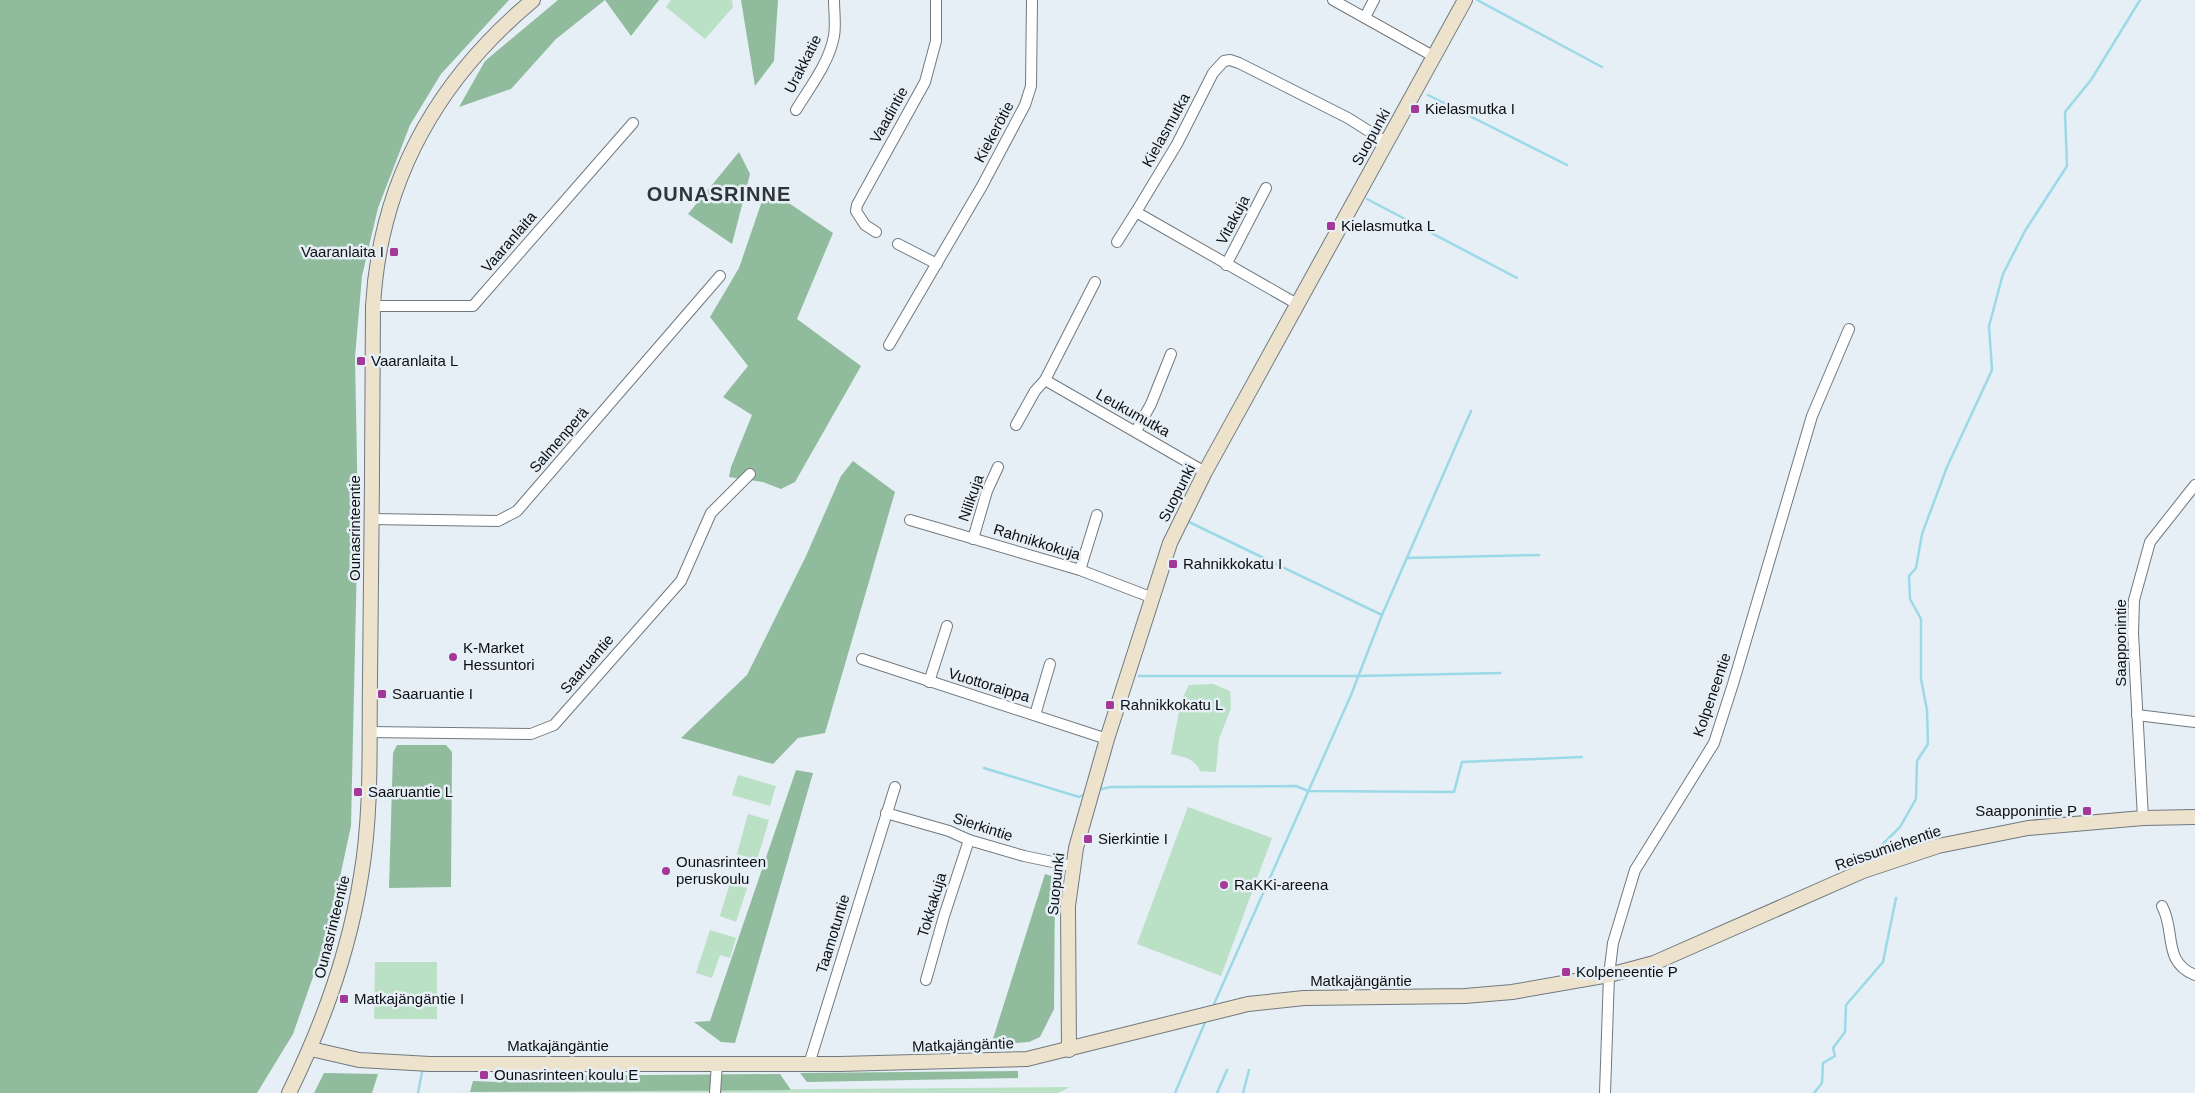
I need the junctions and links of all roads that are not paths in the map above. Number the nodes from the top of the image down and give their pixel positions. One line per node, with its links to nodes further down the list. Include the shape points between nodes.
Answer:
1 (533, 0): 23 (street, Ounasrinteentie, via 464,68 418,137 390,204 379,250)
2 (834, 0): 10 (street, Urakkatie, via 834,35 830,47)
3 (936, 0): 15 (street, Vaadintie, via 936,41 925,82 857,205 859,218)
4 (1032, 0): 18 (street, Kiekerötie, via 1033,59 1029,96)
5 (1333, 0): 8 (street)
6 (1374, 0): 8 (street)
7 (1465, 0): 9 (street, Suopunki)
8 (1365, 17): 9 (street)
9 (1433, 56): 12 (street, Suopunki)
10 (796, 110)
11 (633, 123): 23 (street, Vaaranlaita, via 473,306)
12 (1386, 142): 14 (street, Kielasmutka, via 1348,118 1239,63 1224,61 1212,73 1181,136); 22 (street, Suopunki)
13 (1266, 188): 19 (street, Vitakuja)
14 (1136, 212): 16 (street); 19 (street)
15 (876, 232)
16 (1117, 242)
17 (898, 244): 18 (street)
18 (937, 264): 25 (street, Kiekerötie)
19 (1226, 265): 22 (street)
20 (720, 276): 35 (street, Salmenperä, via 518,511 498,521)
21 (1095, 282): 27 (street)
22 (1297, 304): 31 (street, Suopunki)
23 (373, 306): 35 (street, Ounasrinteentie)
24 (1849, 330): 56 (street, Kolpeneentie, via 1812,416 1714,743 1635,870 1613,943)
25 (889, 346)
26 (1172, 354): 29 (street, via 1152,404)
27 (1045, 380): 28 (street, via 1034,391); 29 (street, Leukumutka)
28 (1016, 425)
29 (1136, 431): 31 (street, Leukumutka)
30 (998, 467): 37 (street, Nilikuja)
31 (1205, 472): 39 (street, Suopunki, via 1170,543)
32 (750, 474): 47 (street, Saaruantie, via 711,513 681,580 554,725 532,734)
33 (2195, 485): 45 (street, Saapponintie, via 2150,542 2134,600)
34 (1097, 515): 38 (street)
35 (371, 519): 47 (street, Ounasrinteentie)
36 (910, 520): 37 (street, Rahnikkokuja)
37 (973, 539): 38 (street, Rahnikkokuja)
38 (1080, 570): 39 (street, Rahnikkokuja)
39 (1153, 598): 48 (street, Suopunki)
40 (947, 626): 43 (street)
41 (862, 659): 43 (street, Vuottoraippa)
42 (1050, 664): 44 (street)
43 (930, 682): 44 (street, Vuottoraippa)
44 (1035, 715): 48 (street, Vuottoraippa)
45 (2137, 715): 46 (street); 52 (street, Saapponintie)
46 (2195, 722)
47 (369, 732): 59 (street, Ounasrinteentie, via 368,814 358,893 332,995)
48 (1107, 739): 54 (street, Suopunki)
49 (894, 788): 50 (street, Taamotuntie)
50 (886, 813): 53 (street, Sierkintie, via 950,831); 62 (street, Taamotuntie)
51 (2195, 816): 52 (street, Reissumiehentie)
52 (2143, 818): 56 (street, Reissumiehentie, via 2028,828 1938,846 1863,871 1654,963)
53 (969, 840): 54 (street, Sierkintie); 58 (street, Tokkakuja)
54 (1072, 866): 60 (street, Suopunki, via 1068,906)
55 (2162, 906): 57 (street, via 2169,919 2170,939 2177,963 2184,971)
56 (1609, 975): 60 (street, Matkajängäntie, via 1512,992 1466,996 1304,998 1248,1004); 65 (street, Kolpeneentie)
57 (2195, 975)
58 (926, 980)
59 (311, 1049): 61 (street, Matkajängäntie, via 359,1060 430,1064); 63 (street, Ounasrinteentie)
60 (1069, 1050): 62 (street, Matkajängäntie, via 1027,1059 986,1062)
61 (717, 1063): 62 (street, Matkajängäntie); 64 (street)
62 (809, 1064)
63 (290, 1093)
64 (715, 1093)
65 (1605, 1093)

